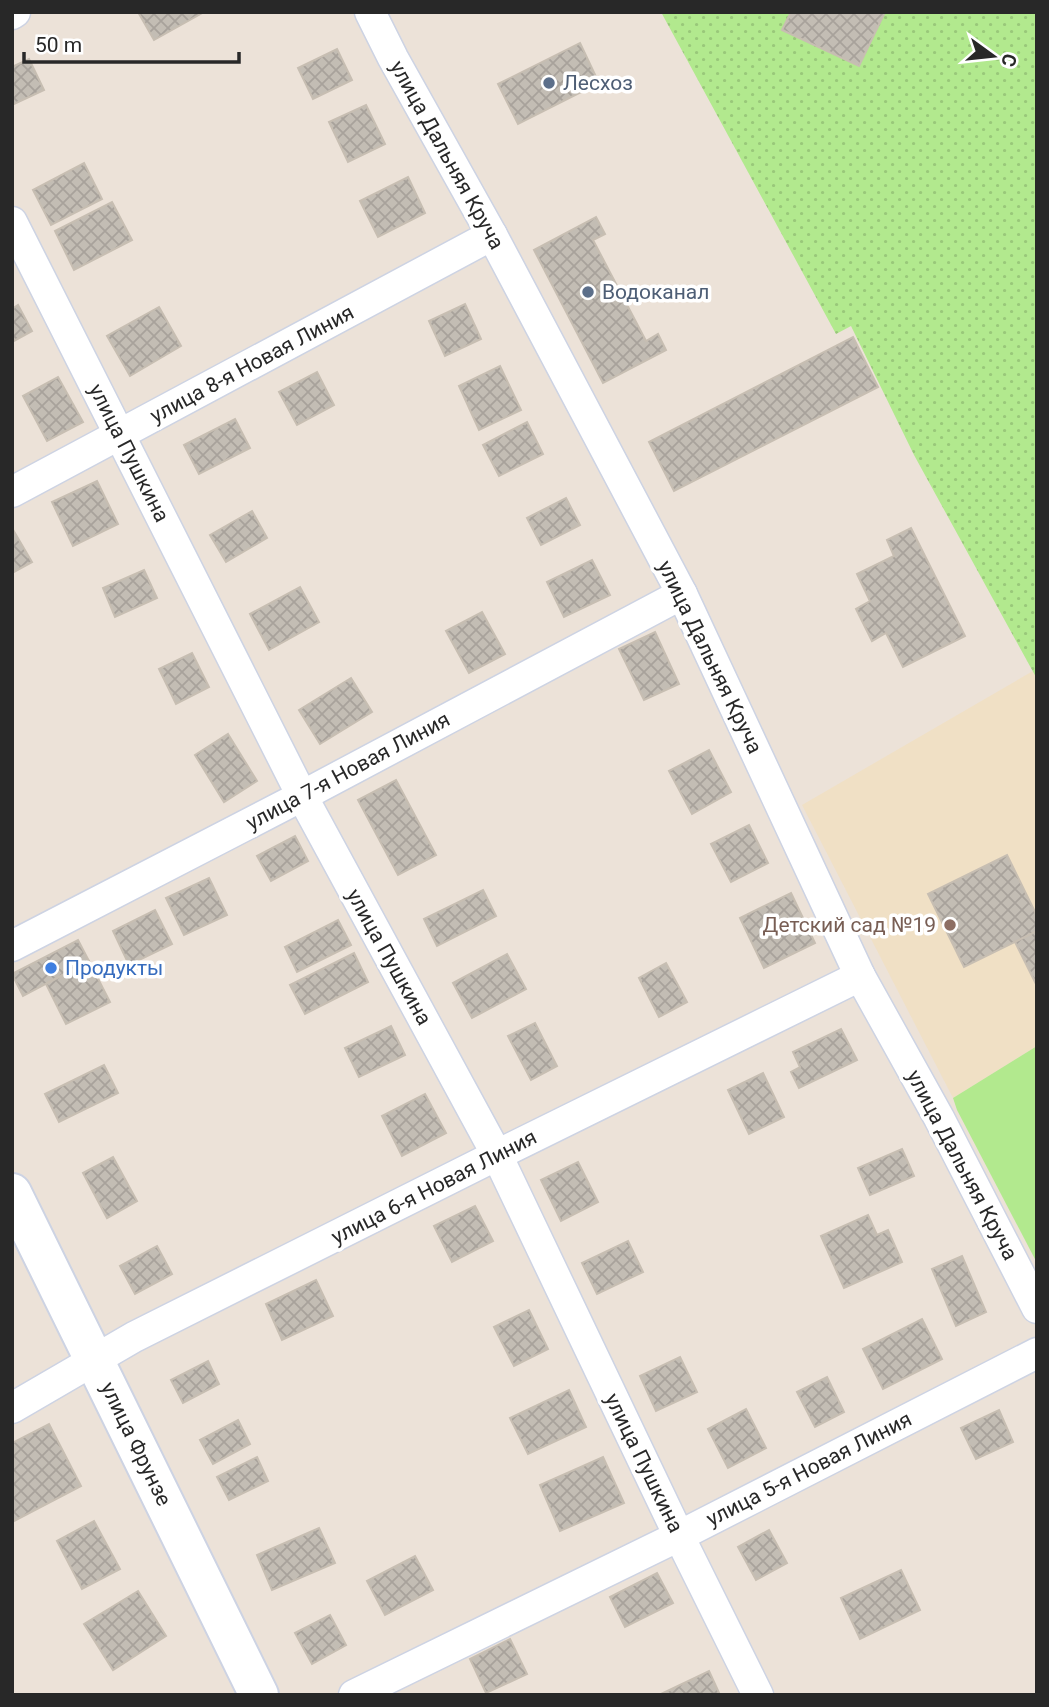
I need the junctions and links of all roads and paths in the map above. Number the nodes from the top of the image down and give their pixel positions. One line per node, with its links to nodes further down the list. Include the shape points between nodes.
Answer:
1 (370, 12): 3 (street, улица Дальняя Круча)
2 (12, 222): 4 (street, улица Пушкина)
3 (492, 235): 4 (street, улица 8-я Новая Линия); 6 (street, улица Дальняя Круча)
4 (120, 435): 5 (street, улица 8-я Новая Линия); 7 (street, улица Пушкина)
5 (12, 492)
6 (682, 594): 7 (street, улица 7-я Новая Линия); 9 (street, улица Дальняя Круча)
7 (302, 796): 8 (street, улица 7-я Новая Линия); 10 (street, улица Пушкина)
8 (12, 946)
9 (860, 976): 10 (street, улица 6-я Новая Линия); 12 (street, улица Дальняя Круча)
10 (497, 1155): 14 (street, улица 6-я Новая Линия); 16 (street, улица Пушкина)
11 (12, 1193): 14 (main road, улица Фрунзе)
12 (1037, 1308)
13 (1037, 1353): 16 (street, улица 5-я Новая Линия)
14 (95, 1360): 15 (street, улица 6-я Новая Линия); 17 (main road, улица Фрунзе)
15 (12, 1408)
16 (679, 1536): 18 (street, улица 5-я Новая Линия); 19 (street, улица Пушкина)
17 (259, 1695)
18 (354, 1695)
19 (758, 1695)

